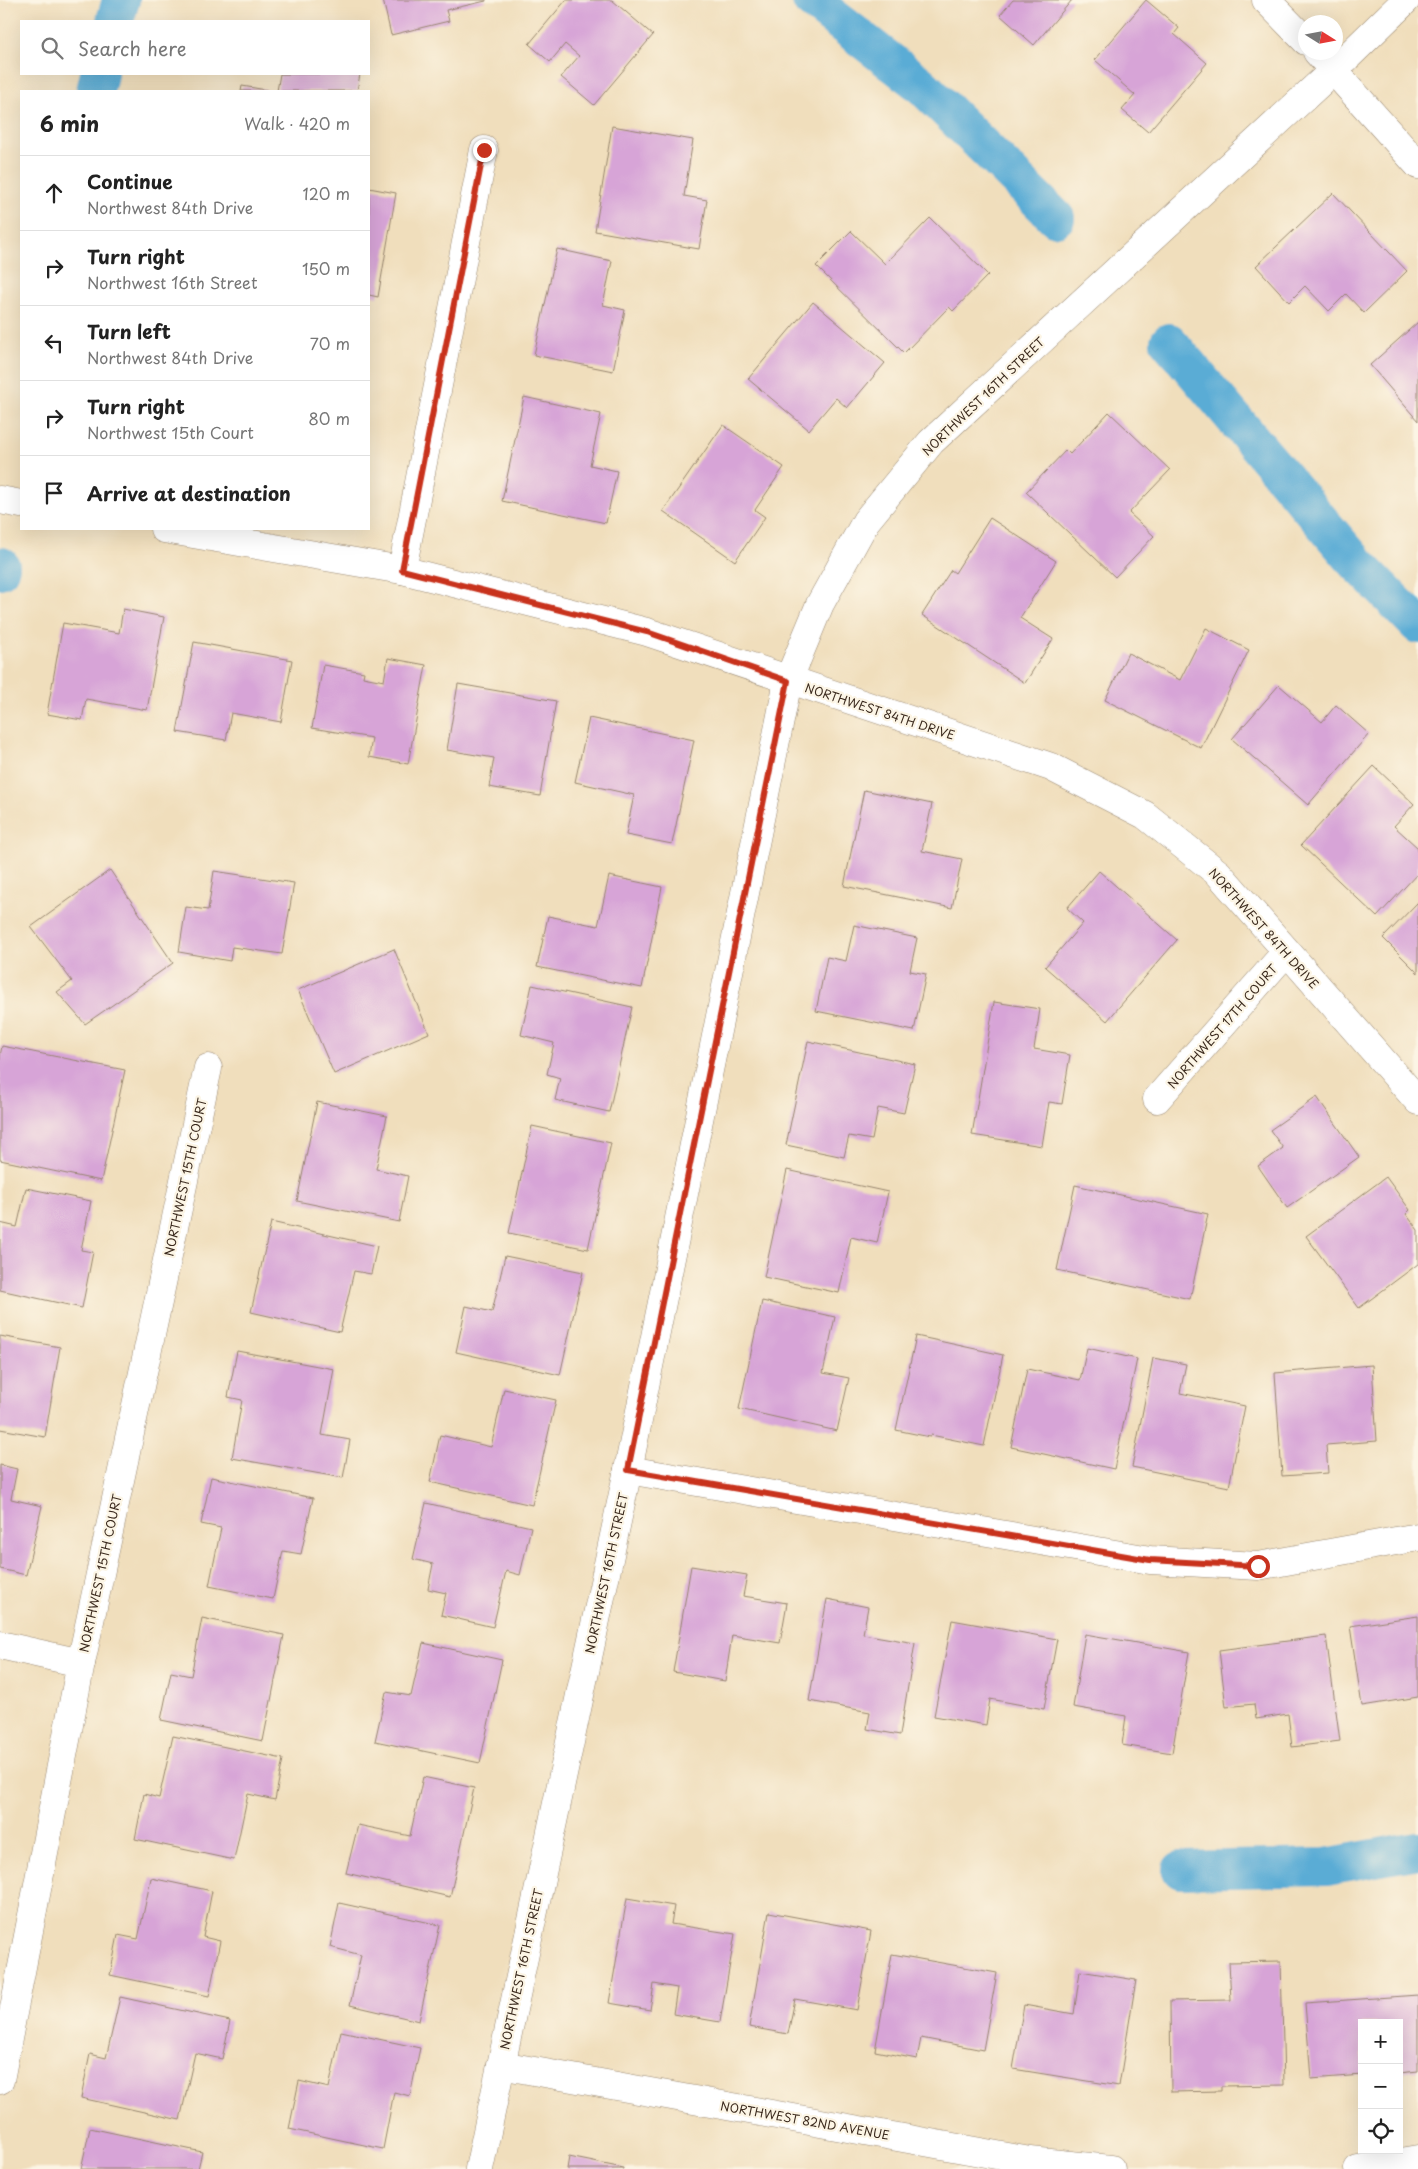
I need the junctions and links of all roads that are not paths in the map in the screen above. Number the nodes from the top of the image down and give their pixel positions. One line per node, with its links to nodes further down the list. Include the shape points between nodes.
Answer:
1 (1266, 0): 3 (street)
2 (1406, 0): 4 (street, NORTHWEST 16TH STREET)
3 (1298, 33)
4 (1325, 61): 6 (street); 11 (street, NORTHWEST 16TH STREET, via 931,442 866,521 820,604)
5 (484, 150): 10 (street)
6 (1418, 165)
7 (0, 500): 8 (street)
8 (20, 504)
9 (170, 530): 10 (street, NORTHWEST 84TH DRIVE)
10 (402, 570): 11 (street, NORTHWEST 84TH DRIVE, via 647,632)
11 (788, 681): 12 (street, NORTHWEST 84TH DRIVE, via 1051,767 1145,815 1219,874); 16 (street, NORTHWEST 16TH STREET)
12 (1286, 952): 14 (street, NORTHWEST 17TH COURT); 15 (street, NORTHWEST 84TH DRIVE)
13 (208, 1068): 19 (street, NORTHWEST 15TH COURT)
14 (1157, 1099)
15 (1418, 1100)
16 (628, 1470): 17 (street, via 1150,1560 1258,1566); 20 (street, NORTHWEST 16TH STREET)
17 (1418, 1537)
18 (0, 1645): 19 (street)
19 (81, 1663): 21 (street, NORTHWEST 15TH COURT)
20 (501, 2064): 23 (street, NORTHWEST 16TH STREET); 24 (street, NORTHWEST 82ND AVENUE, via 1030,2161)
21 (0, 2080)
22 (1418, 2158): 25 (street)
23 (478, 2169)
24 (1111, 2169)
25 (1358, 2169)

